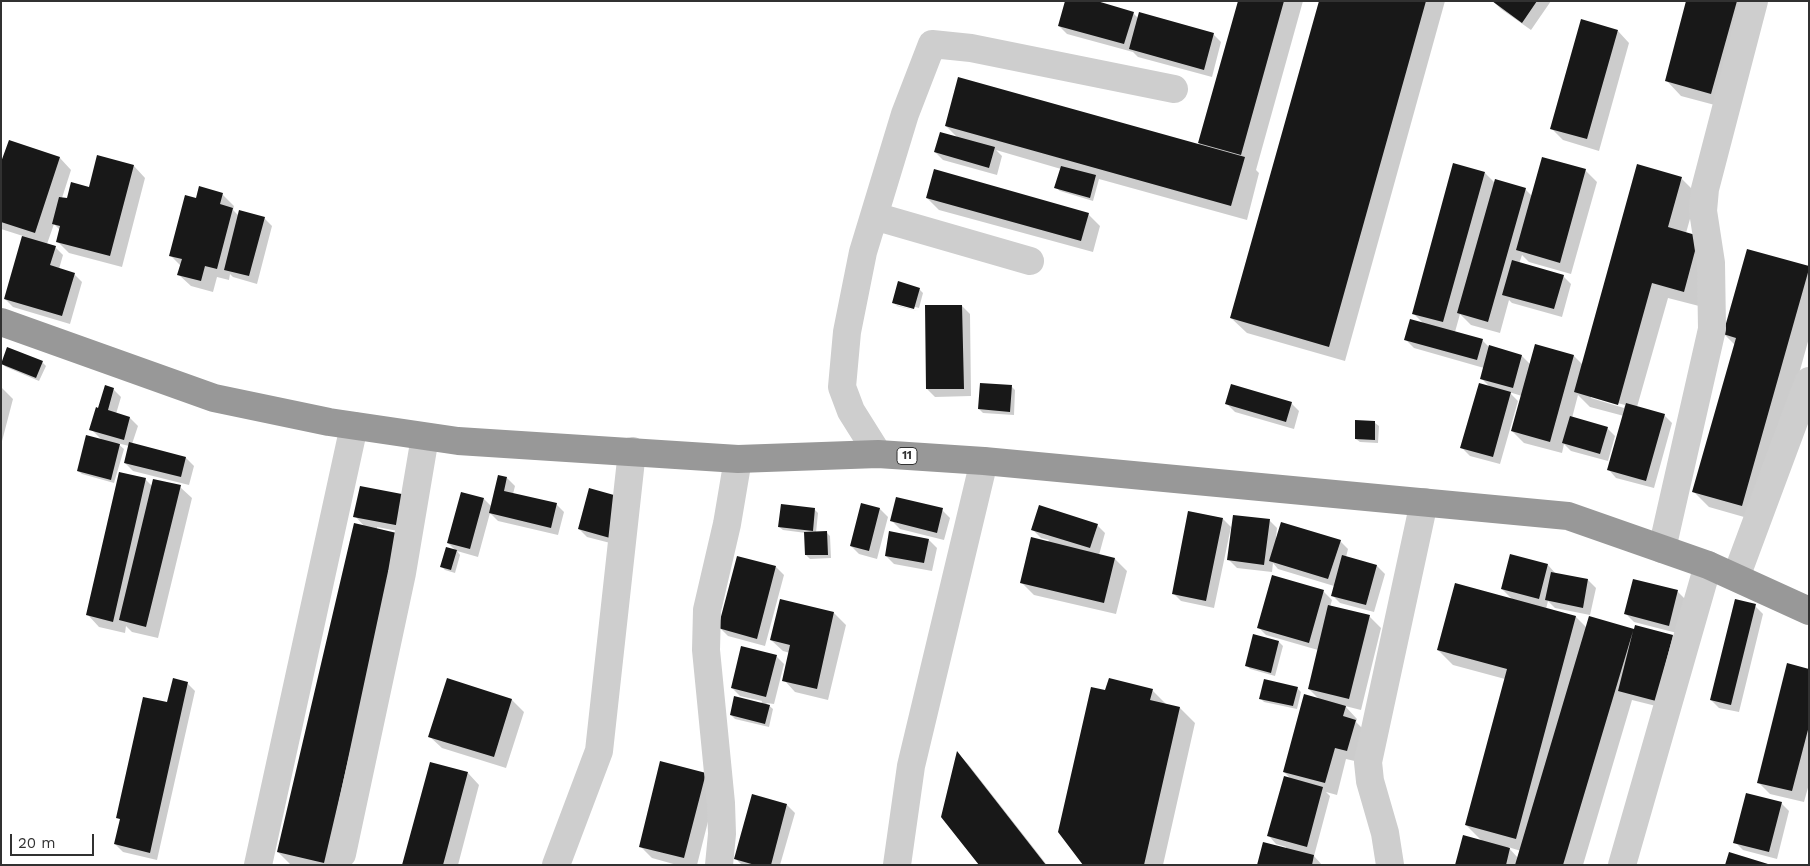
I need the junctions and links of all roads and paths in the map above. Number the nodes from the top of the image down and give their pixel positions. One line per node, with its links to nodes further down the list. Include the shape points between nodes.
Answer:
1 (1754, 1): 14 (street, via 1705,189 1703,211 1711,263 1712,328)
2 (1174, 89): 3 (street, via 971,48 932,44 905,114)
3 (874, 216): 4 (street); 10 (street, via 863,252 847,332 842,387 851,411)
4 (1030, 262)
5 (1, 322): 7 (highway, 11, via 214,398)
6 (1809, 381): 16 (street)
7 (354, 426): 8 (highway, 11); 19 (street)
8 (425, 437): 9 (highway, 11); 18 (street, via 402,573)
9 (632, 451): 11 (highway, 11); 20 (street, via 599,751)
10 (878, 454): 11 (highway, 11); 12 (highway, 11)
11 (738, 459): 21 (street, via 705,626 721,803)
12 (984, 461): 13 (highway, 11); 22 (street, via 911,766)
13 (1424, 502): 14 (highway, 11, via 1568,516); 23 (street, via 1368,762)
14 (1662, 549): 15 (highway, 11)
15 (1708, 565): 16 (highway, 11); 24 (street)
16 (1736, 578): 17 (highway, 11)
17 (1809, 611)
18 (342, 854)
19 (258, 865)
20 (556, 865)
21 (720, 865)
22 (897, 865)
23 (1390, 865)
24 (1622, 865)

